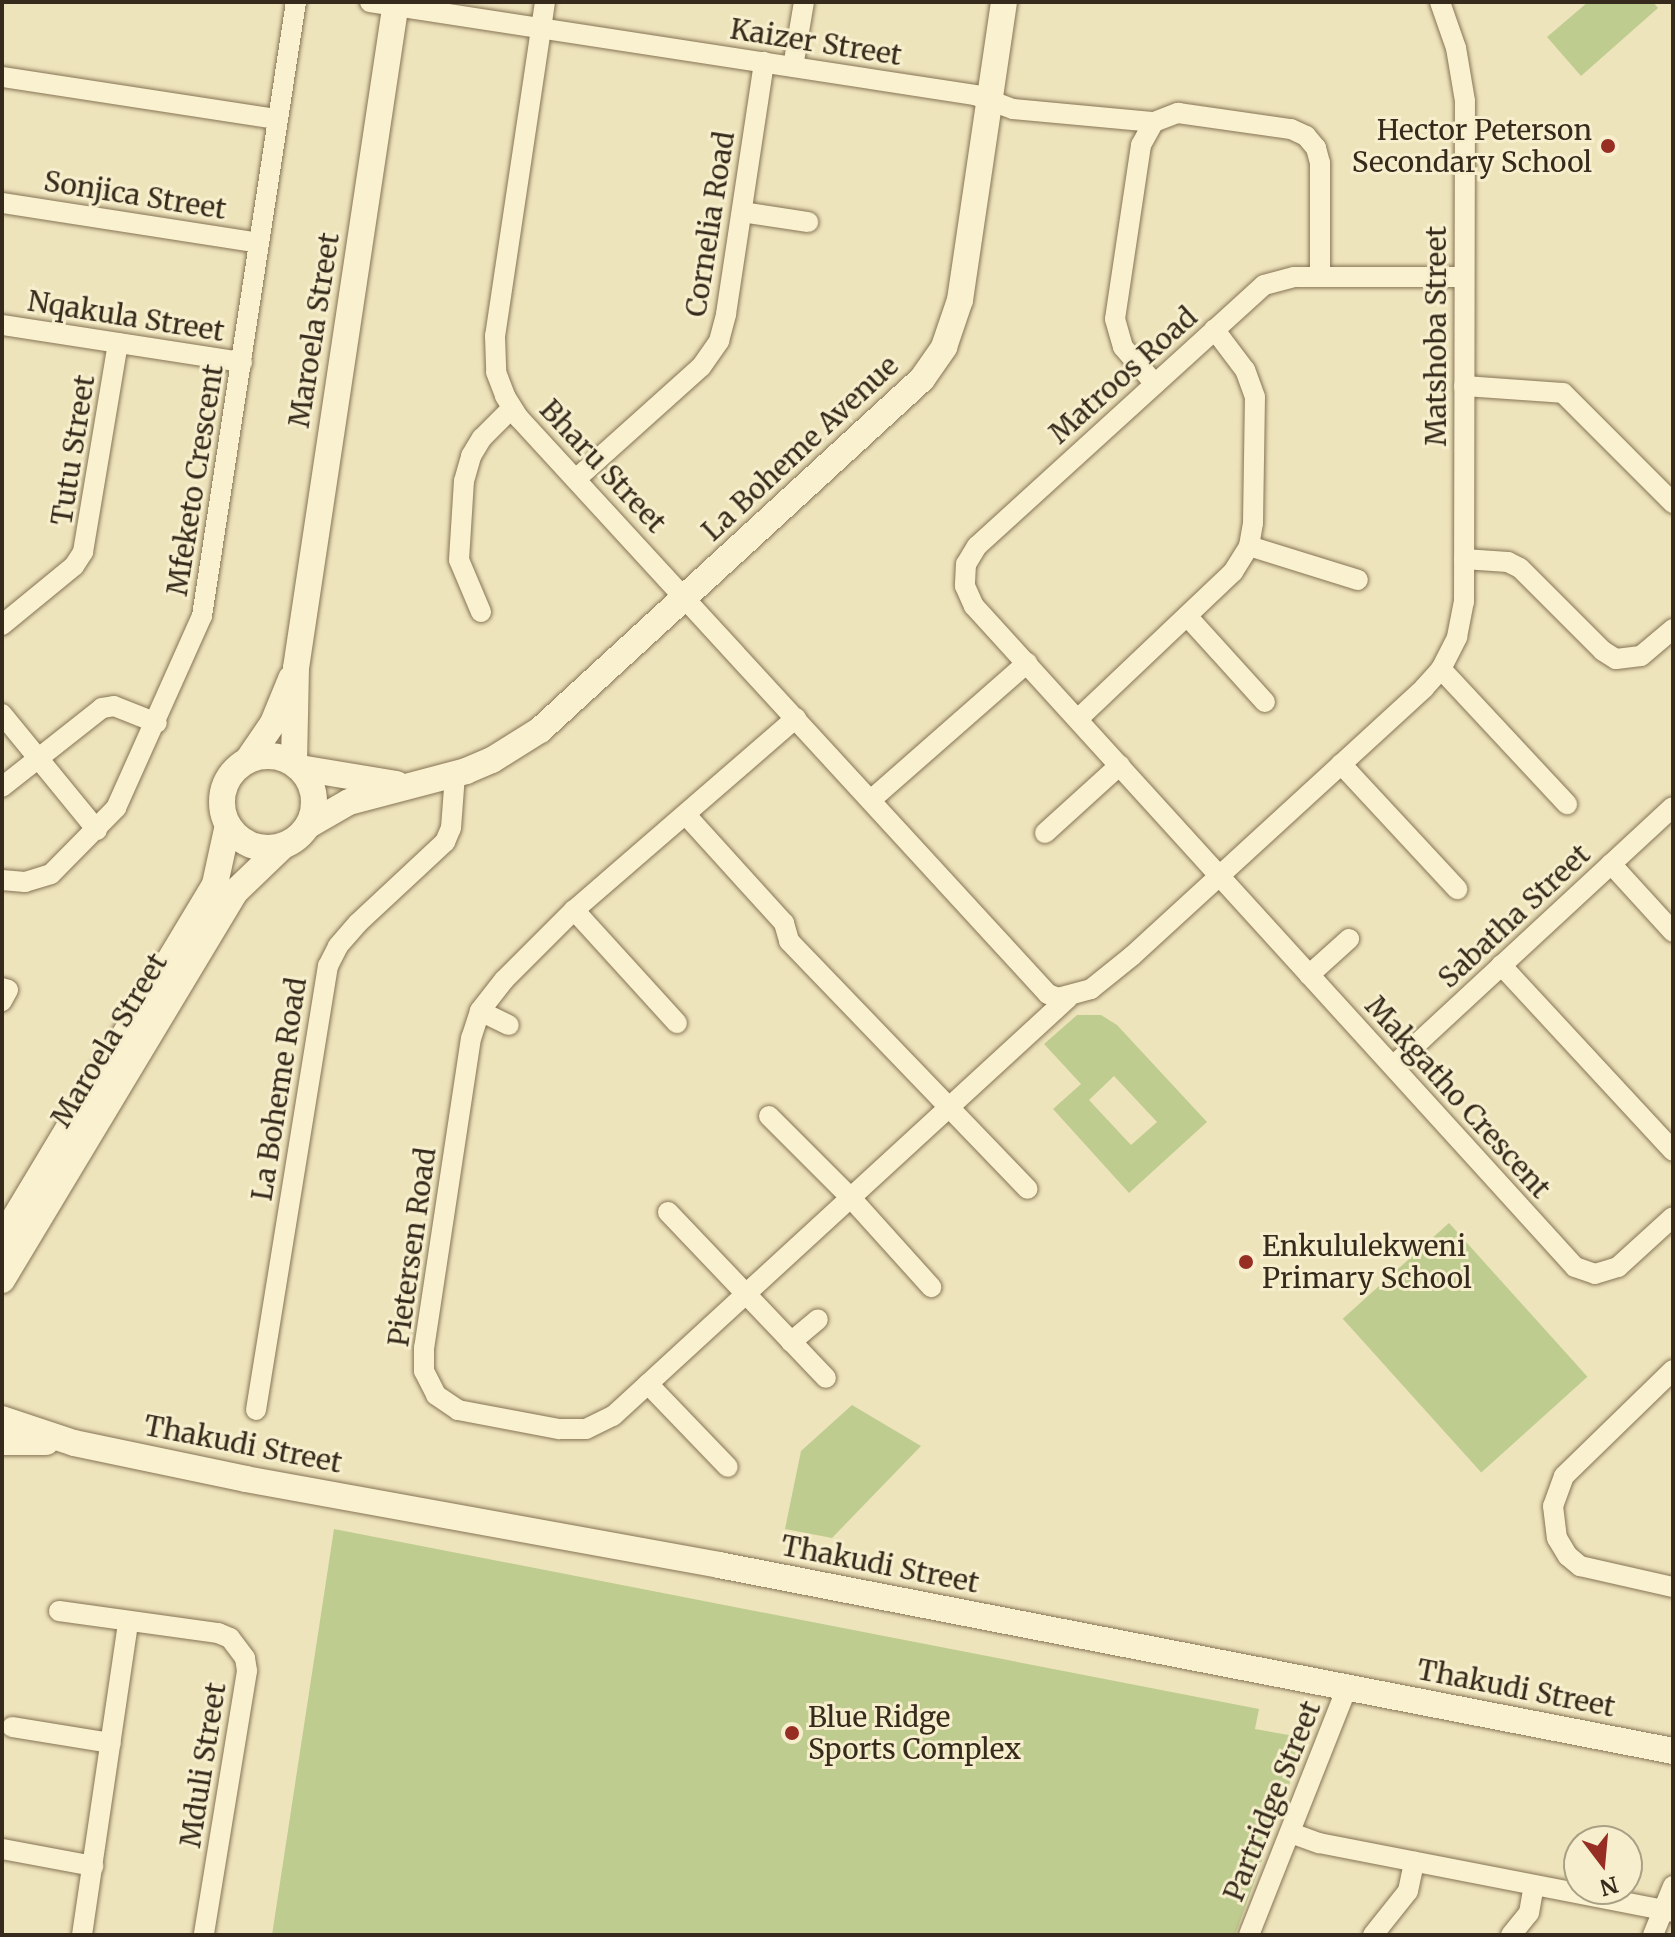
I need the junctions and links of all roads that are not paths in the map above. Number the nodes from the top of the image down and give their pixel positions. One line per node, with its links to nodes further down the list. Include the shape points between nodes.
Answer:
1 (296, 2): 12 (street, Mfeketo Crescent)
2 (545, 2): 7 (street, Bharu Street)
3 (804, 2): 9 (street)
4 (1004, 2): 11 (street, La Boheme Avenue)
5 (1440, 2): 19 (street, Matshoba Street, via 1456,48 1465,101)
6 (387, 3): 7 (street, Kaizer Street); 38 (street, Maroela Street)
7 (541, 28): 8 (street, Kaizer Street); 26 (street, Bharu Street, via 495,336 496,372)
8 (764, 62): 9 (street, Kaizer Street); 15 (street, Cornelia Road)
9 (793, 67): 11 (street, Kaizer Street, via 975,95)
10 (2, 77): 12 (street)
11 (989, 103): 13 (street, Kaizer Street); 32 (street, La Boheme Avenue, via 960,300 934,363 909,393)
12 (277, 119): 17 (street, Mfeketo Crescent)
13 (1154, 122): 18 (street, Kaizer Street, via 1178,113 1291,129 1306,136 1319,155); 24 (street, via 1141,145 1115,319 1123,347)
14 (2, 203): 17 (street, Sonjica Street)
15 (742, 212): 16 (street); 27 (street, Cornelia Road, via 719,341 701,367)
16 (808, 222)
17 (259, 243): 23 (street, Mfeketo Crescent)
18 (1320, 277): 19 (street, Matroos Road); 21 (street, Matroos Road, via 1272,281)
19 (1464, 277): 25 (street, Matshoba Street)
20 (2, 325): 22 (street, Nqakula Street)
21 (1214, 329): 24 (street, Matroos Road); 29 (street, via 1253,388)
22 (118, 343): 23 (street, Nqakula Street); 35 (street, Tutu Street, via 83,552 74,566)
23 (242, 362): 44 (street, Mfeketo Crescent, via 207,596)
24 (1155, 384): 37 (street, Matroos Road, via 971,554 965,575 969,596)
25 (1464, 386): 28 (street, via 1563,393); 30 (street, Matshoba Street)
26 (512, 408): 27 (street, Bharu Street); 33 (street, via 482,438 464,481 459,560)
27 (576, 479): 32 (street, Bharu Street)
28 (1673, 503)
29 (1249, 546): 31 (street); 34 (street, via 1233,572)
30 (1464, 559): 36 (street, via 1508,562 1520,568 1616,659 1641,656); 39 (street, Matshoba Street, via 1462,620)
31 (1358, 580)
32 (686, 598): 42 (street, Bharu Street); 50 (street, La Boheme Avenue, via 540,730 492,760)
33 (481, 612)
34 (1187, 616): 40 (street); 43 (street)
35 (2, 625)
36 (1673, 629)
37 (1027, 663): 43 (street, Matroos Road); 53 (street)
38 (296, 668): 46 (street, Maroela Street, via 273,723); 48 (street, Maroela Street)
39 (1441, 669): 47 (street, Matshoba Street); 54 (street)
40 (1265, 702)
41 (2, 714): 45 (street)
42 (796, 718): 53 (street, Bharu Street); 56 (street, Pietersen Road)
43 (1078, 719): 49 (street, Matroos Road)
44 (157, 723): 45 (street, via 114,706 102,708); 59 (street, Mfeketo Crescent, via 116,808)
45 (37, 756): 52 (street); 59 (street)
46 (247, 761): 48 (street, via 263,756); 57 (street, via 227,782 222,796)
47 (1341, 764): 63 (street, Matshoba Street); 65 (street)
48 (297, 765): 51 (street, La Boheme Avenue); 58 (street, via 313,790 315,808)
49 (1120, 765): 60 (street); 63 (street, Matroos Road)
50 (455, 775): 51 (street, La Boheme Avenue); 94 (street, La Boheme Road, via 445,842 358,923 328,966)
51 (409, 786): 58 (street, La Boheme Avenue, via 349,802)
52 (2, 787)
53 (871, 800): 72 (street, Bharu Street, via 1048,994)
54 (1567, 804)
55 (1673, 807): 62 (street, Sabatha Street)
56 (686, 815): 66 (street, Pietersen Road); 78 (street, via 784,923 789,941)
57 (228, 825): 61 (street, via 237,837 257,847); 85 (street, Maroela Street, via 215,884)
58 (309, 825): 61 (street)
59 (97, 830): 64 (street, Mfeketo Crescent, via 51,874 25,882)
60 (1045, 833)
61 (284, 845): 86 (street, Maroela Street, via 235,892)
62 (1611, 864): 67 (street); 69 (street, Sabatha Street)
63 (1221, 875): 70 (street, Makgatho Crescent); 72 (street, Matshoba Street, via 1106,979)
64 (2, 880)
65 (1457, 889)
66 (574, 910): 74 (street, Pietersen Road); 75 (street)
67 (1673, 932)
68 (1349, 939): 70 (street)
69 (1501, 965): 77 (street, Sabatha Street); 80 (street)
70 (1309, 975): 77 (street, Makgatho Crescent)
71 (2, 988): 73 (street, via 8,990)
72 (1068, 998): 78 (street, Pietersen Road)
73 (2, 1001)
74 (480, 1011): 76 (street); 93 (street, Pietersen Road, via 471,1038 424,1347 428,1383 458,1410 572,1430 600,1424)
75 (677, 1023)
76 (509, 1025)
77 (1393, 1066): 84 (street, Makgatho Crescent, via 1585,1273 1618,1267)
78 (951, 1105): 81 (street); 82 (street, Pietersen Road)
79 (769, 1116): 82 (street)
80 (1673, 1151)
81 (1028, 1189)
82 (851, 1198): 87 (street); 88 (street, Pietersen Road)
83 (668, 1212): 88 (street)
84 (1673, 1217)
85 (2, 1239)
86 (2, 1280)
87 (931, 1287)
88 (746, 1294): 90 (street); 93 (street, Pietersen Road)
89 (818, 1319): 90 (street)
90 (791, 1342): 92 (street)
91 (1673, 1370): 99 (street, via 1564,1476 1553,1506 1557,1538 1580,1566)
92 (826, 1378)
93 (648, 1384): 98 (street)
94 (256, 1410)
95 (2, 1419): 97 (street, Thakudi Street)
96 (2, 1442): 97 (street, Thakudi Street)
97 (74, 1443): 102 (street, Thakudi Street)
98 (728, 1467)
99 (1673, 1587)
100 (59, 1611): 101 (street, Mduli Street)
101 (128, 1622): 104 (street); 114 (street, Mduli Street, via 218,1633 230,1638 245,1658)
102 (1347, 1688): 105 (street, Thakudi Street); 106 (street, Partridge Street)
103 (12, 1727): 104 (street)
104 (111, 1743): 109 (street)
105 (1673, 1751)
106 (1291, 1833): 108 (street); 115 (street, Partridge Street)
107 (2, 1849): 109 (street)
108 (1414, 1862): 110 (street); 116 (street, via 1408,1891)
109 (93, 1866): 113 (street)
110 (1534, 1885): 112 (street); 117 (street, via 1529,1913)
111 (1673, 1886): 112 (street)
112 (1668, 1911): 118 (street)
113 (82, 1935)
114 (204, 1935)
115 (1249, 1935)
116 (1373, 1935)
117 (1511, 1935)
118 (1653, 1935)

